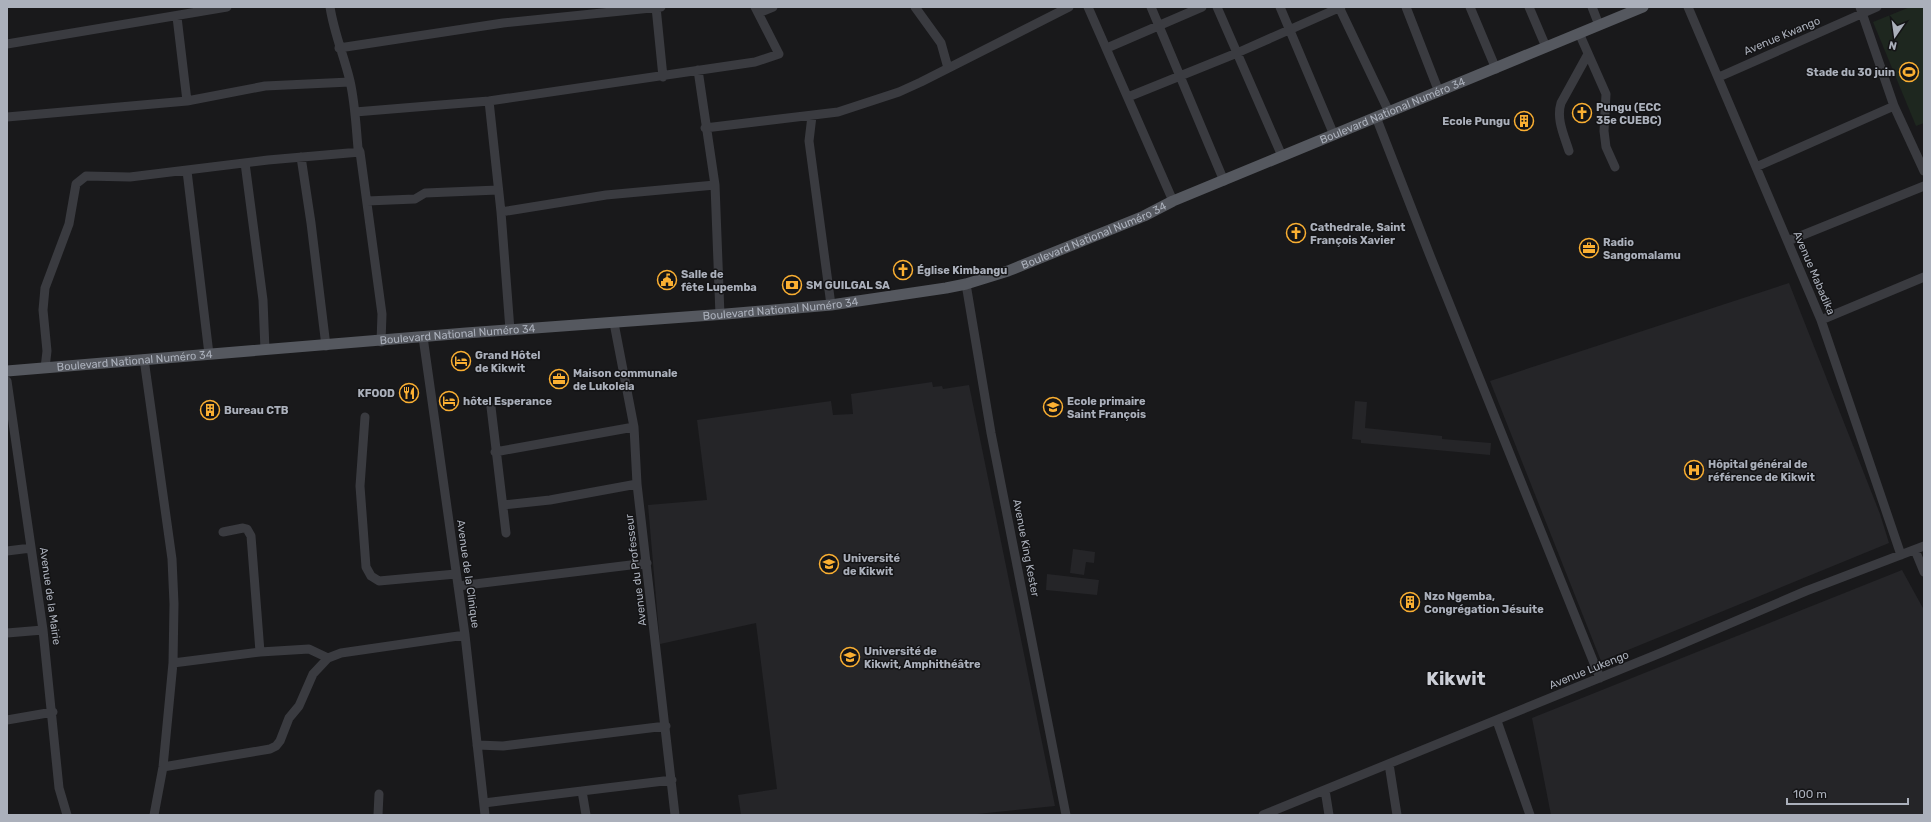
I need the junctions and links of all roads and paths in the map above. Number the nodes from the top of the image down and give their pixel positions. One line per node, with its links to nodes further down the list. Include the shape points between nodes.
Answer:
1 (227, 7): 23 (street)
2 (330, 7): 30 (street)
3 (656, 7): 4 (street); 30 (street, via 503,23); 38 (street)
4 (661, 7)
5 (773, 7): 21 (street)
6 (915, 7): 34 (street, via 940,43)
7 (1069, 7): 34 (street)
8 (1088, 7): 31 (street)
9 (1151, 7): 25 (street)
10 (1202, 7): 25 (street)
11 (1217, 7): 32 (street)
12 (1280, 7): 26 (street)
13 (1340, 7): 26 (street); 47 (street)
14 (1406, 7): 41 (street)
15 (1470, 7): 35 (street)
16 (1529, 7): 29 (street)
17 (1592, 7): 24 (street)
18 (1644, 7): 24 (main road, Boulevard National Numéro 34)
19 (1688, 7): 37 (street, Avenue Mabadika)
20 (1877, 7): 22 (street, Avenue Kwango)
21 (757, 10): 36 (street, via 779,54 755,62)
22 (1861, 10): 37 (street, Avenue Kwango); 45 (street)
23 (177, 17): 28 (street); 43 (street)
24 (1599, 25): 27 (main road, Boulevard National Numéro 34)
25 (1158, 26): 31 (street); 39 (street)
26 (1290, 30): 32 (street); 52 (street)
27 (1579, 33): 29 (main road, Boulevard National Numéro 34); 33 (street)
28 (7, 44)
29 (1546, 47): 35 (main road, Boulevard National Numéro 34)
30 (339, 48): 40 (street)
31 (1107, 48): 42 (street)
32 (1237, 53): 39 (street); 55 (street)
33 (1588, 54): 53 (street, via 1558,112); 58 (street, via 1606,94 1604,131 1606,147)
34 (948, 68): 48 (street, via 899,92 838,112)
35 (1496, 69): 41 (main road, Boulevard National Numéro 34)
36 (698, 70): 38 (street); 51 (street)
37 (1718, 76): 59 (street, Avenue Mabadika)
38 (663, 77): 44 (street)
39 (1180, 77): 42 (street); 62 (street)
40 (350, 82): 43 (street, via 265,86); 46 (street)
41 (1439, 92): 47 (main road, Boulevard National Numéro 34)
42 (1128, 97): 67 (street)
43 (187, 101): 49 (street)
44 (489, 101): 46 (street); 65 (street)
45 (1894, 106): 59 (street); 61 (street)
46 (355, 112): 54 (street)
47 (1389, 112): 50 (main road, Boulevard National Numéro 34)
48 (812, 116): 51 (street); 72 (street, via 809,141)
49 (7, 117)
50 (1376, 117): 52 (main road, Boulevard National Numéro 34); 109 (street)
51 (705, 128): 63 (street)
52 (1334, 135): 55 (main road, Boulevard National Numéro 34)
53 (1569, 151)
54 (360, 152): 56 (street); 66 (street)
55 (1282, 156): 62 (main road, Boulevard National Numéro 34)
56 (301, 157): 57 (street); 79 (street, via 312,223)
57 (246, 163): 60 (street); 80 (street, via 263,300)
58 (1615, 167)
59 (1756, 167): 69 (street, Avenue Mabadika)
60 (188, 171): 81 (street); 83 (street, via 130,177 86,176 76,184 69,224 46,288 43,310 47,351)
61 (1924, 171)
62 (1224, 181): 67 (main road, Boulevard National Numéro 34)
63 (715, 185): 68 (street, via 606,195); 73 (street)
64 (1924, 186): 69 (street)
65 (498, 190): 66 (street, via 425,193 415,198); 68 (street)
66 (367, 201): 78 (street, via 382,314)
67 (1173, 201): 71 (main road, Boulevard National Numéro 34, via 1144,216 1008,271)
68 (501, 212): 76 (street)
69 (1788, 241): 74 (street, Avenue Mabadika)
70 (1924, 277): 74 (street)
71 (966, 284): 72 (main road, Boulevard National Numéro 34); 128 (street, Avenue King Kester, via 994,448)
72 (831, 305): 73 (main road, Boulevard National Numéro 34)
73 (720, 315): 75 (main road, Boulevard National Numéro 34)
74 (1821, 320): 98 (street, Avenue Mabadika)
75 (614, 323): 76 (main road, Boulevard National Numéro 34); 88 (street, Avenue du Professeur)
76 (510, 330): 77 (main road, Boulevard National Numéro 34)
77 (423, 337): 78 (main road, Boulevard National Numéro 34); 101 (street, Avenue de la Clinique)
78 (381, 342): 79 (main road, Boulevard National Numéro 34)
79 (326, 346): 80 (main road, Boulevard National Numéro 34)
80 (265, 350): 81 (main road, Boulevard National Numéro 34)
81 (209, 354): 82 (main road, Boulevard National Numéro 34)
82 (144, 359): 83 (main road, Boulevard National Numéro 34); 108 (street, via 172,559)
83 (45, 368): 84 (main road, Boulevard National Numéro 34)
84 (7, 371)
85 (7, 381): 95 (street, Avenue de la Mairie)
86 (491, 407): 89 (street)
87 (365, 417): 101 (street, via 360,486 366,567 371,576 379,581)
88 (634, 427): 89 (street); 90 (street, Avenue du Professeur)
89 (496, 452): 91 (street)
90 (638, 484): 91 (street, via 550,500); 99 (street, Avenue du Professeur)
91 (503, 505): 93 (street)
92 (222, 532): 106 (street, via 243,528 248,529 251,536)
93 (506, 533)
94 (1924, 546): 96 (street, Avenue Lukengo)
95 (30, 548): 97 (street); 103 (street, Avenue de la Mairie)
96 (1914, 550): 98 (street, Avenue Lukengo); 100 (street)
97 (7, 551)
98 (1901, 555): 109 (street, Avenue Lukengo, via 1792,596)
99 (647, 563): 102 (street); 113 (street, Avenue du Professeur)
100 (1924, 572)
101 (456, 574): 102 (street, Avenue de la Clinique)
102 (458, 586): 105 (street, Avenue de la Clinique)
103 (43, 630): 104 (street); 110 (street, Avenue de la Mairie)
104 (7, 634)
105 (464, 635): 107 (street, via 341,653); 114 (street, Avenue de la Clinique)
106 (260, 652): 107 (street, via 309,649); 108 (street)
107 (328, 658): 116 (street, via 313,674 299,706 289,718 276,746)
108 (173, 663): 116 (street)
109 (1600, 678): 112 (street, Avenue Lukengo)
110 (52, 712): 111 (street); 122 (street, Avenue de la Mairie, via 59,788)
111 (7, 720)
112 (1497, 721): 115 (street, Avenue Lukengo); 132 (street)
113 (666, 726): 114 (street, via 503,746); 117 (street, Avenue du Professeur)
114 (477, 745): 121 (street, Avenue de la Clinique)
115 (1389, 764): 118 (street, Avenue Lukengo); 131 (street)
116 (163, 768): 123 (street)
117 (672, 780): 119 (street); 127 (street, Avenue du Professeur)
118 (1325, 790): 129 (street, Avenue Lukengo); 130 (street)
119 (582, 791): 121 (street); 126 (street)
120 (379, 794): 124 (street)
121 (484, 803): 125 (street, Avenue de la Clinique)
122 (67, 815)
123 (154, 815)
124 (378, 815)
125 (486, 815)
126 (586, 815)
127 (675, 815)
128 (1066, 815)
129 (1263, 815)
130 (1329, 815)
131 (1397, 815)
132 (1530, 815)

